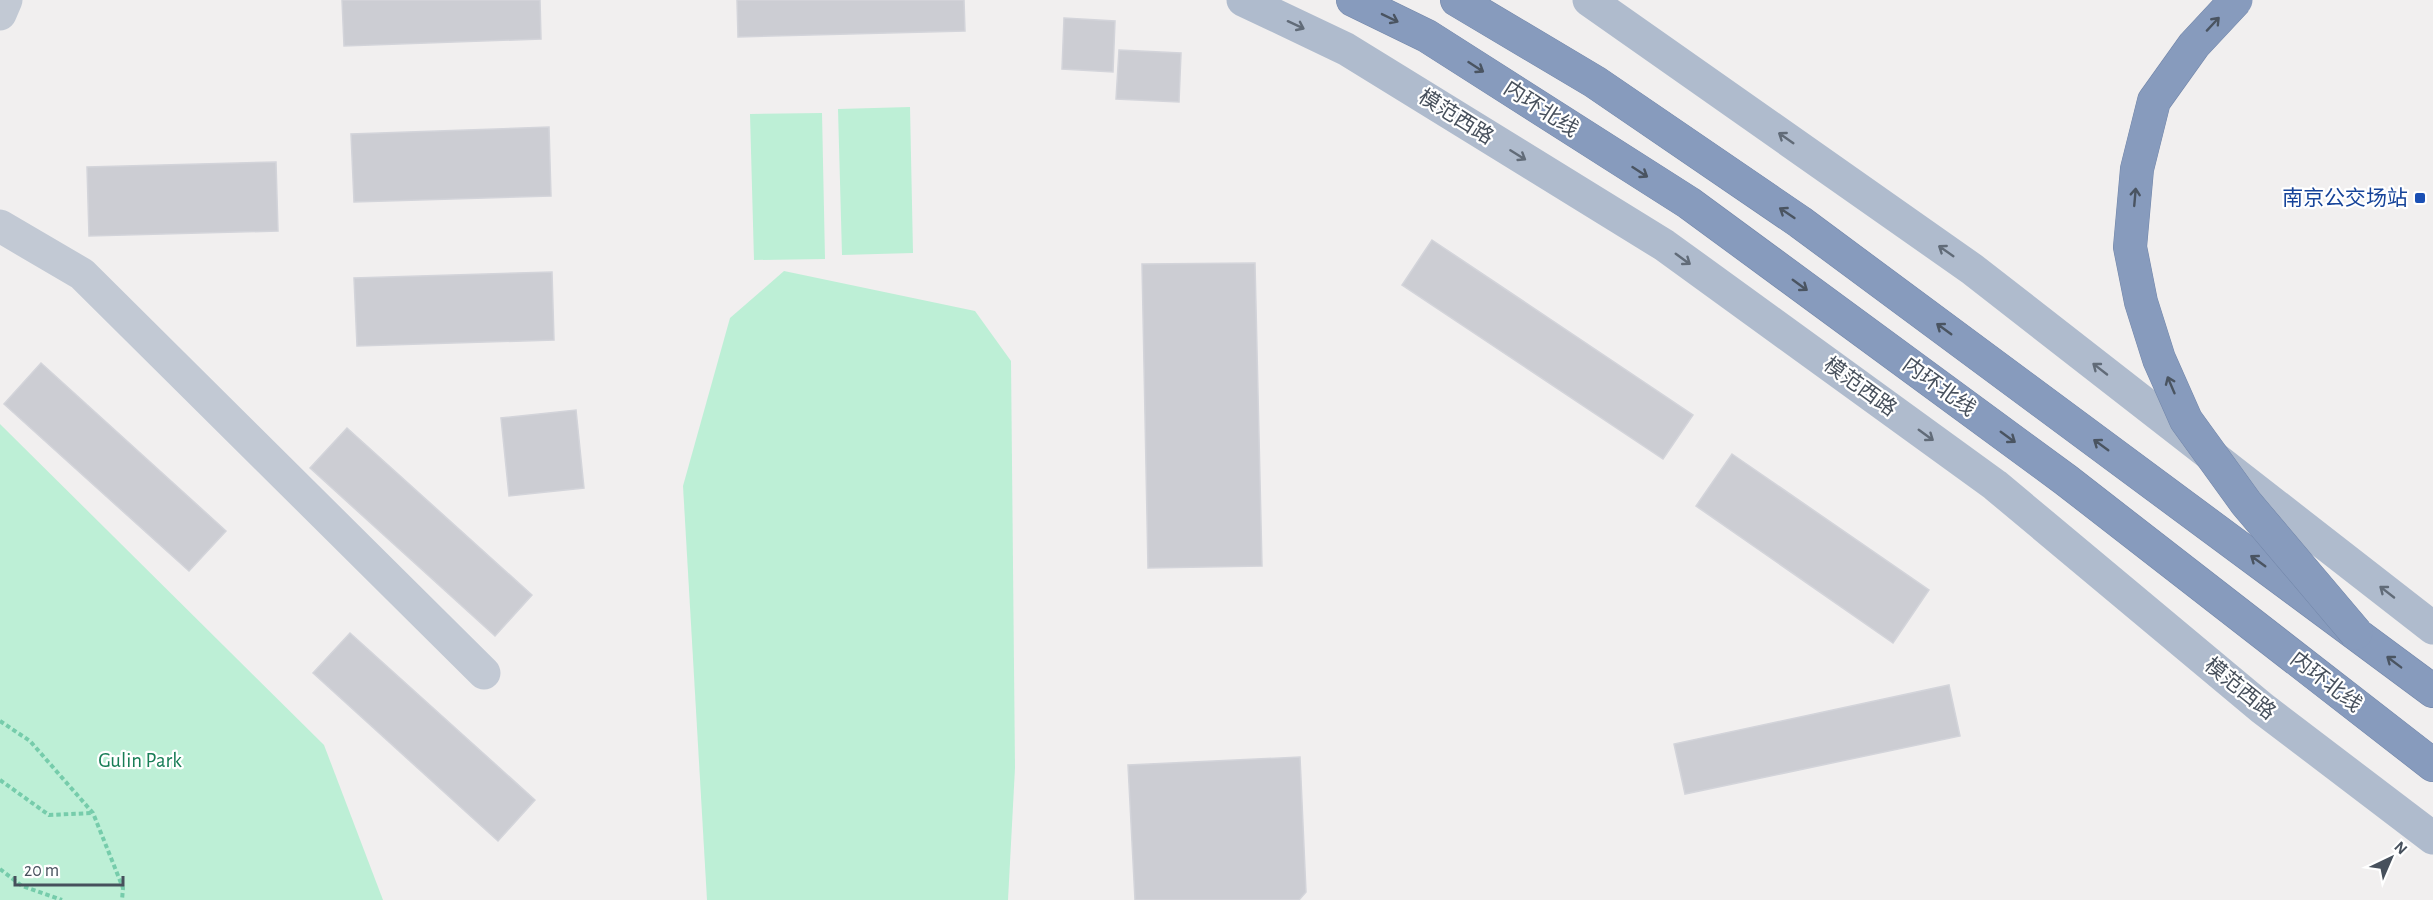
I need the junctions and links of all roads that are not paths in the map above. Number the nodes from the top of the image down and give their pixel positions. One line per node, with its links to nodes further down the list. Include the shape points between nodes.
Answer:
1 (6, 0): 7 (street)
2 (1243, 0): 14 (main road, 模范西路, one-way to 14, via 1346,49 1664,245 1995,485 2262,708)
3 (1353, 0): 13 (highway, 内环北线, one-way to 13, via 1427,36 1689,203 2066,480)
4 (1457, 0): 10 (highway, one-way to 4, bridge, via 1800,222 1595,82)
5 (1589, 0): 9 (main road, one-way to 5, via 1972,269)
6 (2236, 0): 10 (highway, one-way to 6, bridge, via 2246,502 2186,420 2159,359 2140,302 2130,247 2137,169 2154,101 2194,45)
7 (0, 14)
8 (0, 226): 11 (street, via 82,274)
9 (2433, 628)
10 (2356, 633): 12 (highway, one-way to 10)
11 (484, 673)
12 (2433, 691)
13 (2433, 765)
14 (2433, 838)

